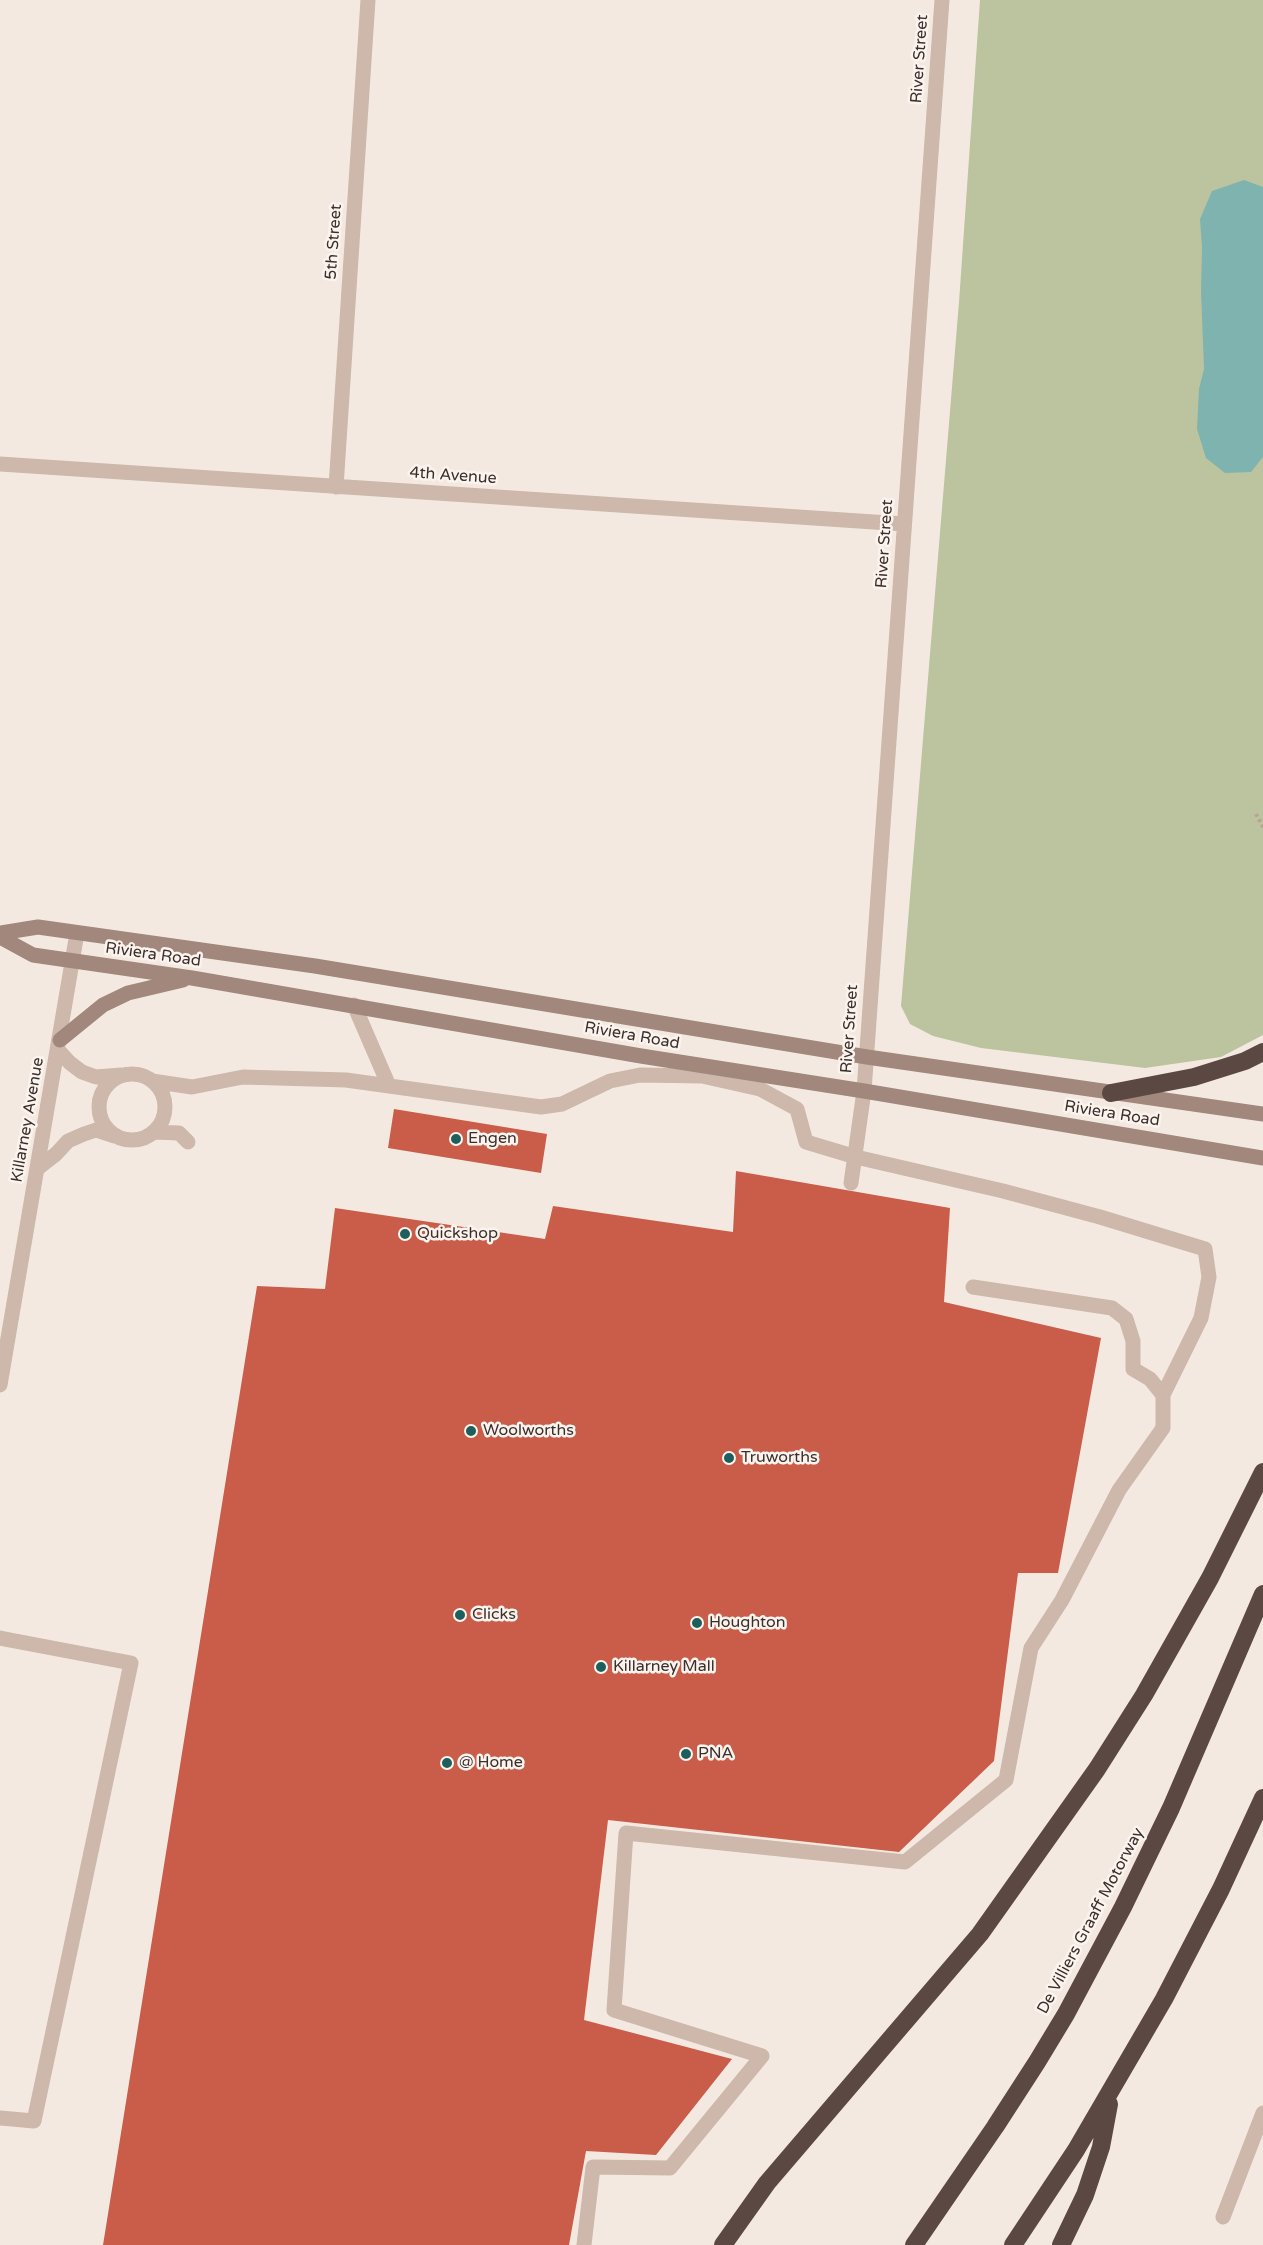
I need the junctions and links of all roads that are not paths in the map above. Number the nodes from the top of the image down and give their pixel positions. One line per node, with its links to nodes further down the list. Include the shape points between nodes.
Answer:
1 (368, 0): 4 (street, 5th Street)
2 (942, 0): 5 (street, River Street)
3 (0, 464): 4 (street, 4th Avenue)
4 (336, 486): 5 (street, 4th Avenue)
5 (904, 524): 15 (street, River Street)
6 (0, 933): 7 (main road, Riviera Road, via 38,927)
7 (77, 933): 9 (street, Killarney Avenue); 15 (main road, Riviera Road, via 315,966)
8 (0, 937): 9 (main road, Riviera Road, via 33,955)
9 (71, 961): 10 (main road, Riviera Road); 12 (street, Killarney Avenue)
10 (192, 978): 11 (main road, Riviera Road); 12 (main road, via 128,993 103,1005)
11 (354, 1005): 14 (main road, Riviera Road); 19 (street)
12 (59, 1045): 16 (street, via 76,1067 96,1077); 28 (street, Killarney Avenue)
13 (1263, 1052): 21 (highway, via 1194,1077)
14 (641, 1056): 17 (street); 20 (main road, Riviera Road)
15 (867, 1057): 20 (street, River Street); 21 (main road, Riviera Road)
16 (125, 1075): 18 (street, via 141,1075); 24 (street, via 110,1082 99,1102 101,1120)
17 (640, 1075): 19 (street, via 610,1081 562,1104 541,1107); 26 (street, via 702,1076 760,1089 797,1109 806,1142)
18 (152, 1081): 19 (street, via 192,1087 243,1077 346,1080); 23 (street, via 162,1092 165,1108 162,1123)
19 (389, 1086)
20 (864, 1091): 26 (street, River Street); 27 (main road, Riviera Road)
21 (1111, 1093): 22 (main road, Riviera Road)
22 (1263, 1114)
23 (154, 1132): 24 (street, via 135,1141); 25 (street, via 179,1133)
24 (117, 1137): 28 (street, via 96,1130 84,1134 68,1141)
25 (188, 1142)
26 (856, 1157): 29 (street, River Street); 33 (street, via 1002,1191 1205,1249 1209,1277 1201,1318)
27 (1263, 1158)
28 (38, 1168): 31 (street, Killarney Avenue)
29 (851, 1183)
30 (973, 1287): 33 (street, via 1112,1308 1126,1319 1133,1341 1133,1370 1150,1379)
31 (2, 1355): 32 (street, Killarney Avenue)
32 (0, 1385)
33 (1163, 1395): 42 (street, via 1163,1428 1119,1490 1062,1600 1031,1648 1006,1780 904,1862 626,1833 614,2010 762,2056 670,2168 593,2167)
34 (1263, 1472): 43 (highway, via 1210,1578 1097,1769 980,1934 767,2183)
35 (1263, 1594): 44 (highway, De Villiers Graaff Motorway, via 1171,1808 1123,1907 1037,2062)
36 (0, 1638): 40 (street, via 131,1663 34,2121)
37 (1263, 1798): 38 (highway, via 1175,1979)
38 (1110, 2093): 45 (highway); 46 (highway, via 1101,2147)
39 (1263, 2113): 41 (street)
40 (0, 2118)
41 (1223, 2217)
42 (584, 2245)
43 (723, 2245)
44 (914, 2245)
45 (1013, 2245)
46 (1061, 2245)

